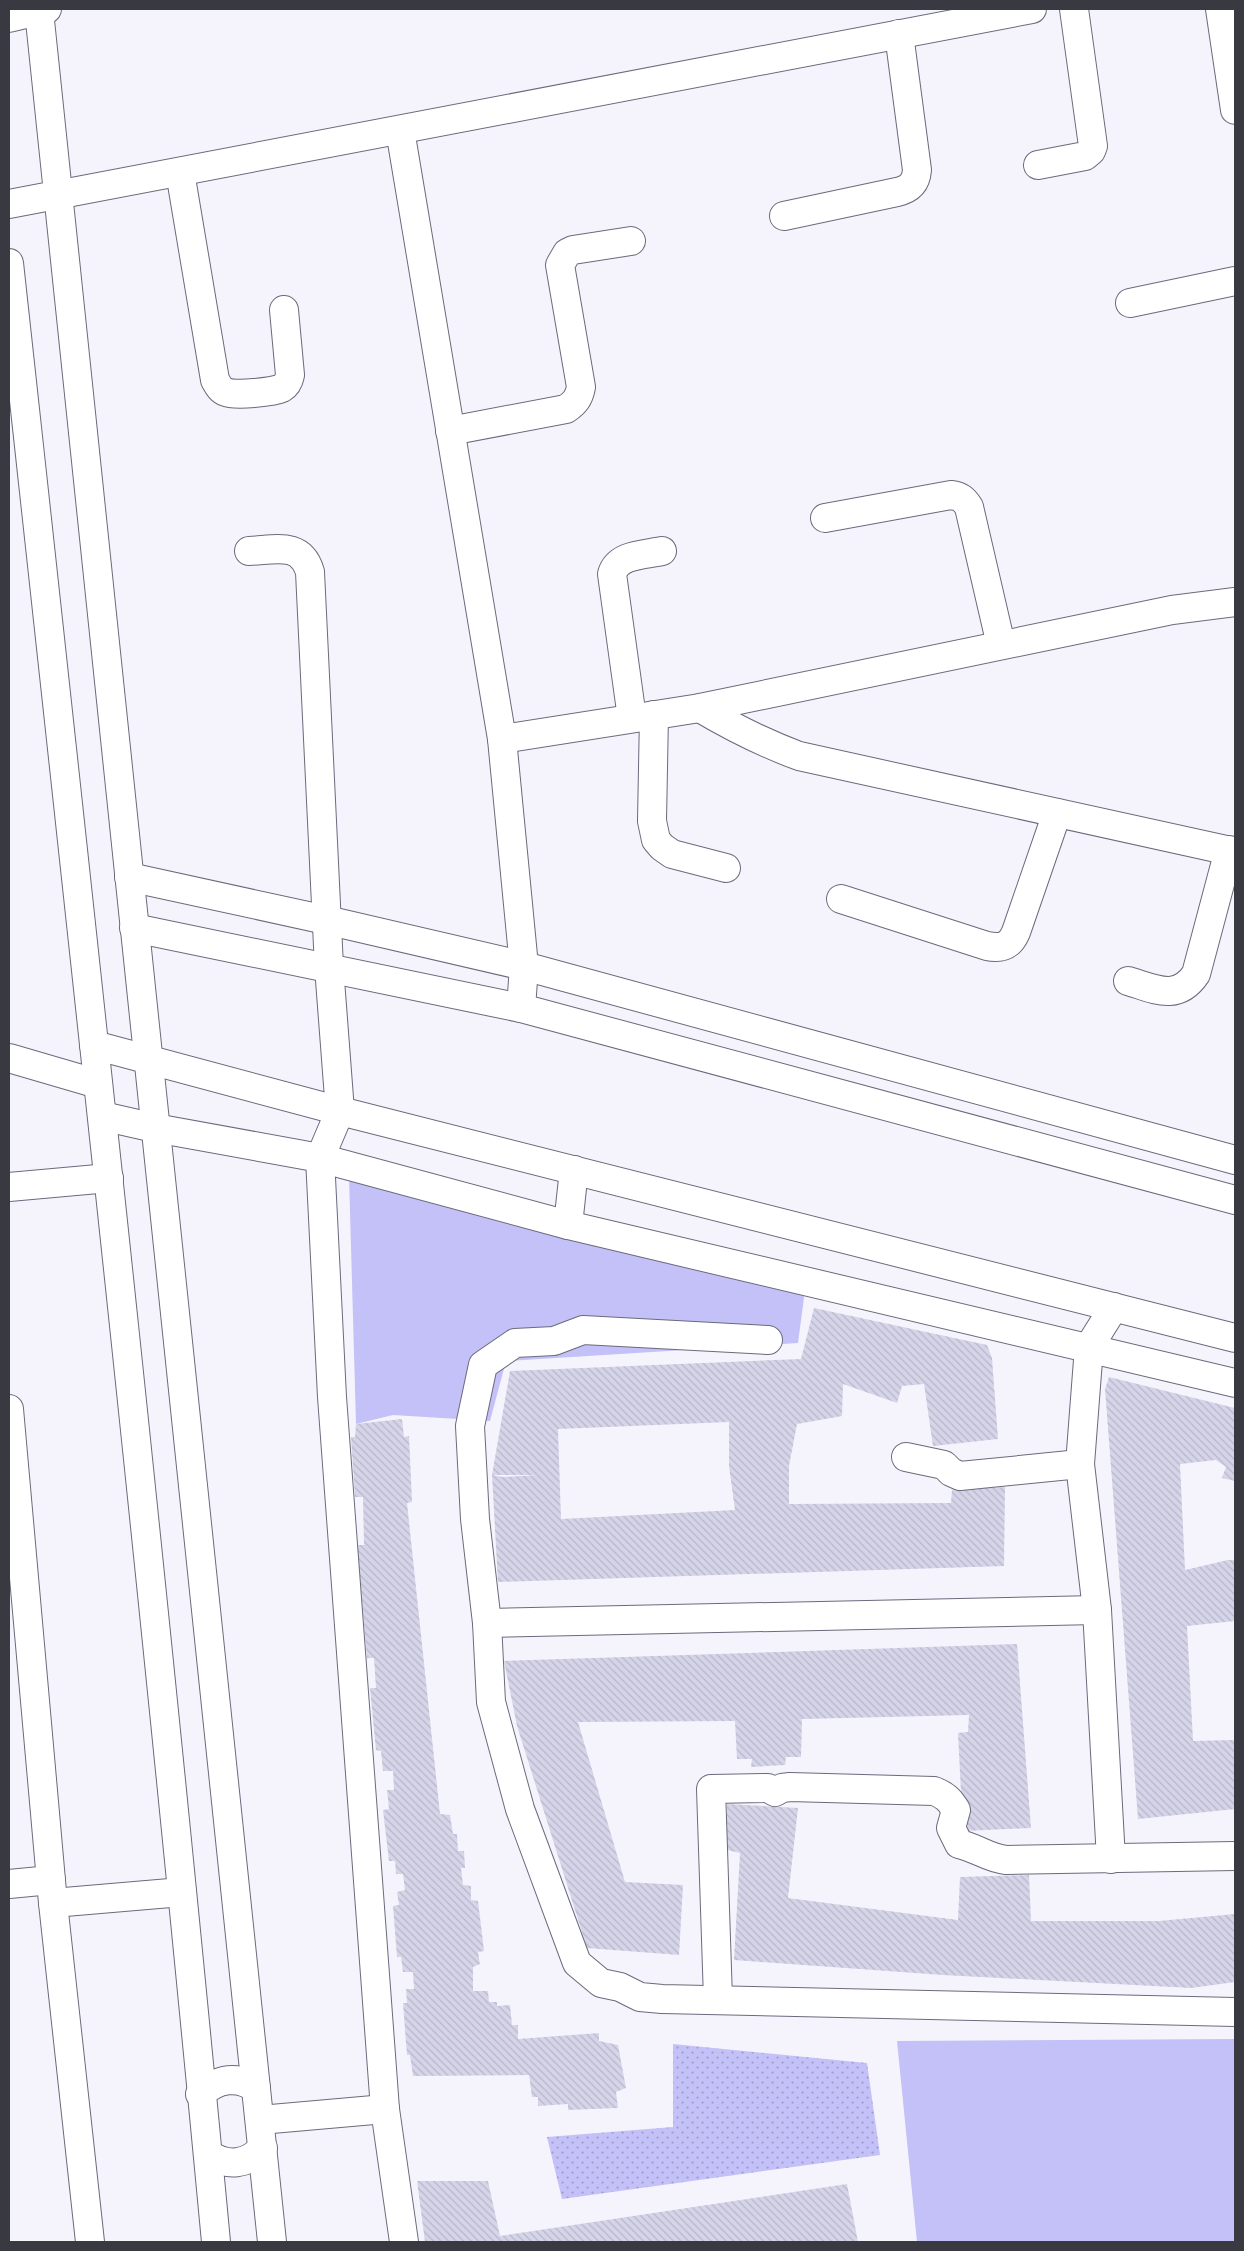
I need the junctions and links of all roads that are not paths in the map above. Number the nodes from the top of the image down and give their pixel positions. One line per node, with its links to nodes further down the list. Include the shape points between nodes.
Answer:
1 (1032, 9): 6 (street)
2 (1074, 9): 9 (street, via 1093,146 1086,156)
3 (1220, 9): 7 (street)
4 (43, 10): 5 (street); 11 (street)
5 (9, 18)
6 (899, 34): 8 (street); 13 (street, via 917,170 912,186 906,190)
7 (1235, 110)
8 (400, 130): 10 (street); 19 (street)
9 (1038, 165)
10 (180, 172): 11 (street); 18 (street, via 215,380 219,387 235,394 276,389 288,382)
11 (58, 195): 12 (street); 31 (street)
12 (9, 204)
13 (784, 216)
14 (631, 241): 19 (street, via 573,250 562,258 560,265 581,387 574,404 566,409)
15 (9, 263): 39 (street)
16 (1235, 281): 17 (street)
17 (1130, 303)
18 (284, 310)
19 (450, 431): 27 (street)
20 (824, 518): 24 (street, via 951,495 965,501)
21 (249, 551): 33 (street, via 291,549 308,562)
22 (662, 551): 26 (street, via 620,561 612,574)
23 (1235, 602): 24 (street, via 1172,610)
24 (1001, 646): 25 (street)
25 (700, 708): 26 (street); 28 (street, via 732,727 799,756)
26 (643, 717): 27 (street); 30 (street, via 656,840 672,854)
27 (502, 739): 35 (street)
28 (1057, 813): 29 (street); 32 (street, via 1013,940 1006,946 987,946)
29 (1232, 851): 37 (street, via 1196,974 1190,984 1170,992)
30 (726, 868)
31 (129, 877): 33 (street); 34 (street)
32 (841, 899)
33 (326, 920): 35 (street); 36 (street)
34 (134, 928): 36 (street); 41 (street)
35 (524, 966): 38 (street); 47 (street)
36 (329, 967): 38 (street); 43 (street)
37 (1128, 981)
38 (521, 1008): 51 (street)
39 (94, 1045): 41 (street); 42 (street)
40 (9, 1058): 42 (street)
41 (148, 1060): 43 (street); 45 (street)
42 (98, 1084): 44 (street)
43 (340, 1111): 46 (street); 48 (street)
44 (102, 1116): 45 (street); 49 (street)
45 (155, 1128): 46 (street); 70 (street)
46 (320, 1158): 52 (street); 72 (street, via 332,1397)
47 (1235, 1160)
48 (574, 1170): 52 (street); 53 (street)
49 (109, 1178): 50 (street); 67 (street)
50 (9, 1187)
51 (1235, 1200)
52 (568, 1225): 56 (street)
53 (1114, 1307): 54 (street); 56 (street)
54 (1235, 1338)
55 (768, 1340): 62 (street, via 583,1330 554,1341 515,1343 482,1366 470,1426 475,1519)
56 (1089, 1347): 57 (street); 60 (street)
57 (1235, 1384)
58 (9, 1409): 66 (street)
59 (906, 1457): 60 (street, via 944,1465 960,1476)
60 (1080, 1464): 61 (street)
61 (1097, 1610): 62 (street); 64 (street)
62 (487, 1623): 68 (street, via 491,1702 520,1809 577,1963 601,1983 620,1987 640,1997)
63 (1235, 1856): 64 (street)
64 (1111, 1860): 68 (street, via 995,1858 984,1854 975,1847 959,1844 951,1828 956,1810 944,1794 934,1791 790,1787 775,1792 768,1788 711,1788)
65 (9, 1884): 66 (street)
66 (52, 1892): 67 (street); 76 (street)
67 (182, 1892): 71 (street)
68 (718, 1999): 69 (street)
69 (1235, 2012)
70 (256, 2088): 71 (street, via 248,2083 229,2080 218,2082); 73 (street)
71 (200, 2094): 75 (street)
72 (385, 2109): 73 (street); 79 (street)
73 (260, 2120): 74 (street)
74 (263, 2148): 75 (street, via 246,2161 236,2163 226,2163); 78 (street)
75 (208, 2154): 77 (street)
76 (90, 2242)
77 (216, 2242)
78 (272, 2242)
79 (404, 2242)

